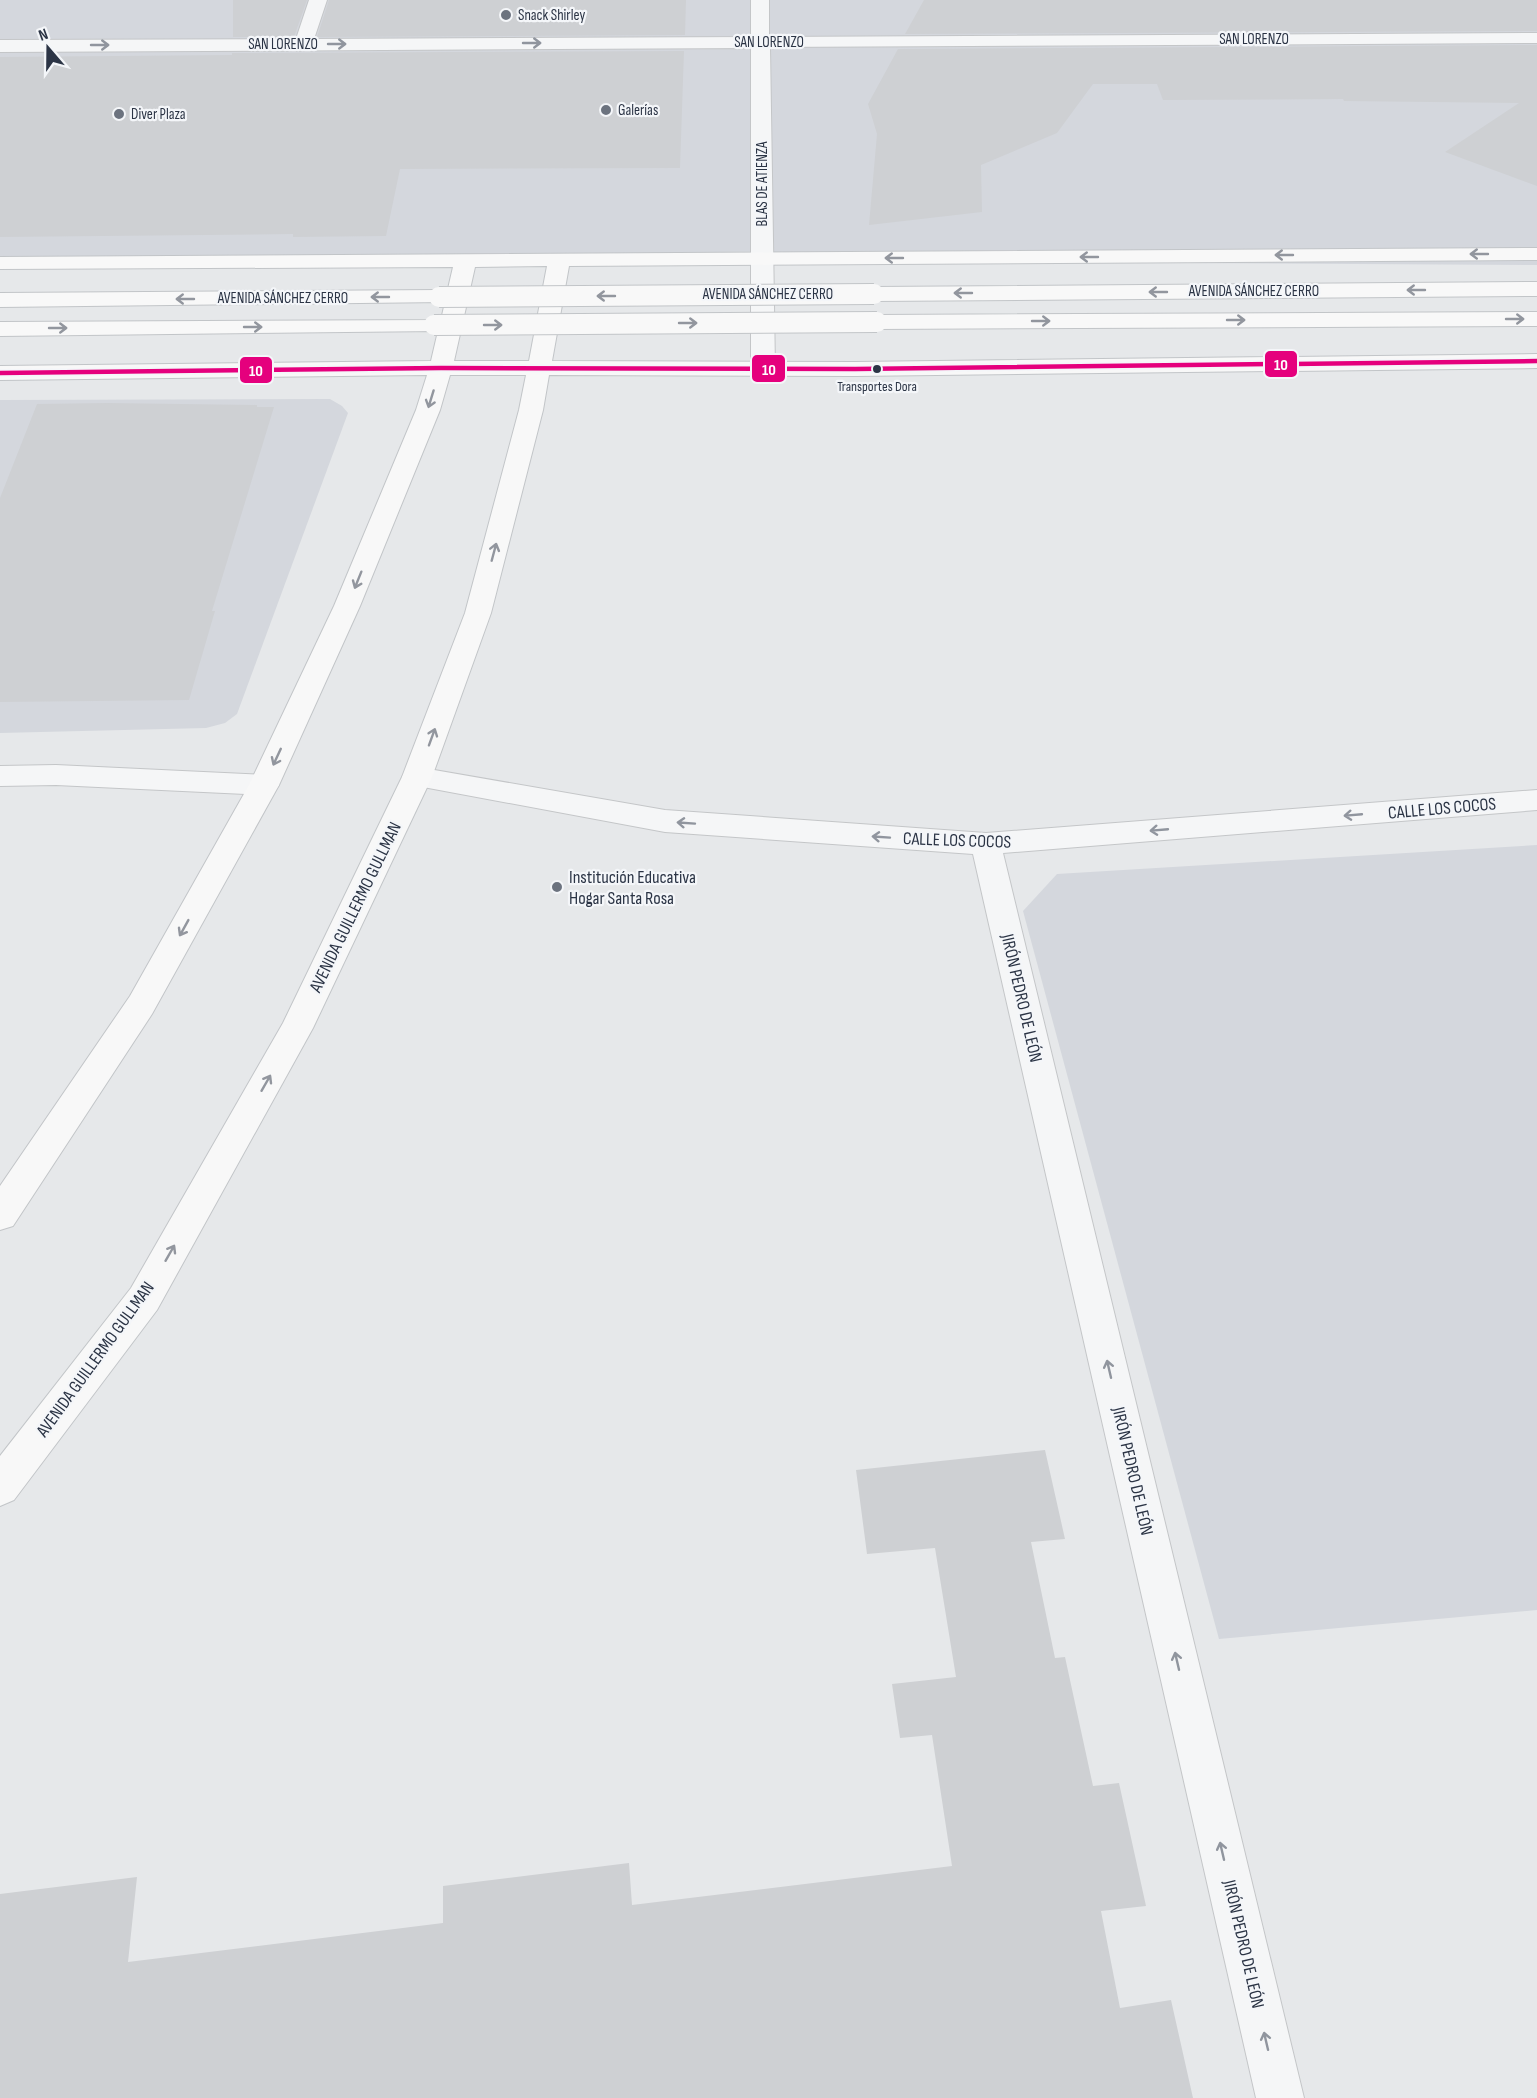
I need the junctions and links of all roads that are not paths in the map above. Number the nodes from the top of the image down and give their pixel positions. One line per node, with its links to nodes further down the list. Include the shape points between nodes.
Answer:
1 (318, 0): 5 (street)
2 (760, 0): 4 (street, BLAS DE ATIENZA)
3 (1537, 38): 4 (street, SAN LORENZO)
4 (761, 42): 5 (street, SAN LORENZO, one-way to 4); 8 (street, BLAS DE ATIENZA)
5 (303, 44): 6 (street, SAN LORENZO, one-way to 5)
6 (0, 46)
7 (1537, 254): 8 (main road, AVENIDA SÁNCHEZ CERRO, one-way to 8)
8 (762, 259): 9 (main road, AVENIDA SÁNCHEZ CERRO); 19 (street, BLAS DE ATIENZA)
9 (559, 260): 10 (main road, AVENIDA SÁNCHEZ CERRO); 18 (main road, AVENIDA GUILLERMO GULLMAN)
10 (465, 261): 11 (main road, AVENIDA SÁNCHEZ CERRO); 17 (main road)
11 (0, 263)
12 (1537, 289): 13 (main road, AVENIDA SÁNCHEZ CERRO, one-way to 13, bridge)
13 (0, 300)
14 (1537, 319): 15 (main road, AVENIDA SÁNCHEZ CERRO, one-way to 14, bridge)
15 (0, 329)
16 (1537, 361): 19 (main road)
17 (441, 368): 18 (main road); 20 (main road); 23 (main road, one-way to 23, via 428,410 347,606)
18 (538, 368): 19 (main road); 22 (main road, AVENIDA GUILLERMO GULLMAN, one-way to 18, via 478,613 531,410)
19 (763, 368)
20 (0, 373)
21 (0, 776): 23 (street)
22 (417, 777): 25 (street, CALLE LOS COCOS, one-way to 22, via 665,821); 27 (main road, AVENIDA GUILLERMO GULLMAN, one-way to 22, via 144,1299 297,1028)
23 (264, 786): 26 (main road, one-way to 26, via 141,1005)
24 (1537, 800): 25 (street, CALLE LOS COCOS, one-way to 25)
25 (986, 844): 28 (street, JIRÓN PEDRO DE LEÓN, one-way to 25)
26 (0, 1215)
27 (0, 1487)
28 (1280, 2098)

